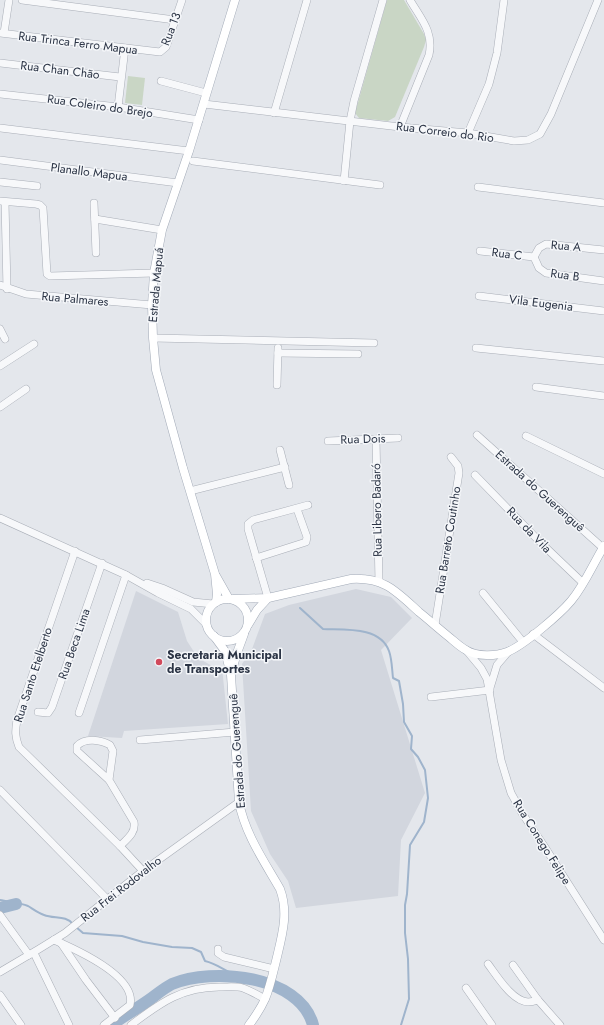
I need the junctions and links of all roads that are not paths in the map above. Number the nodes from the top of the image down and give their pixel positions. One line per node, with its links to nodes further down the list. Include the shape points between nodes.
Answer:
1 (9, 0): 11 (street)
2 (22, 0): 10 (street)
3 (182, 0): 10 (street, Rua 13)
4 (235, 0): 17 (main road, Estrada Mapuá)
5 (307, 0): 21 (street)
6 (383, 0): 23 (street)
7 (410, 0): 24 (street, via 427,28 431,46)
8 (504, 0): 26 (street, via 497,53 489,84)
9 (598, 0): 26 (street, Rua Correio do Rio, via 551,114 540,134 528,140 514,141)
10 (175, 20): 13 (street, Rua 13, via 166,47)
11 (2, 33): 12 (street, Rua Trinca Ferro Mapua)
12 (125, 48): 13 (street, Rua Trinca Ferro Mapua); 15 (street)
13 (155, 53)
14 (0, 64): 15 (street, Rua Chan Chão)
15 (120, 77): 20 (street)
16 (161, 81): 17 (street)
17 (206, 93): 19 (main road, Estrada Mapuá)
18 (0, 94): 20 (street, Rua Coleiro do Brejo)
19 (204, 104): 21 (street, Rua Correio do Rio); 22 (main road, Estrada Mapuá)
20 (118, 108): 22 (street, Rua Coleiro do Brejo)
21 (274, 113): 23 (street, Rua Correio do Rio)
22 (199, 120): 27 (main road, Estrada Mapuá)
23 (350, 121): 24 (street, Rua Correio do Rio); 30 (street)
24 (400, 127): 26 (street, Rua Correio do Rio)
25 (0, 128): 27 (street)
26 (468, 133)
27 (189, 151): 32 (main road, Estrada Mapuá)
28 (0, 160): 32 (street, Planallo Mapua)
29 (193, 161): 30 (street)
30 (344, 181): 33 (street)
31 (0, 182): 34 (street)
32 (178, 183): 40 (main road, Estrada Mapuá)
33 (380, 185)
34 (37, 186)
35 (478, 186): 38 (street)
36 (2, 201): 45 (street, via 40,205 43,208 47,271 50,276); 47 (street)
37 (94, 203): 39 (street)
38 (604, 203)
39 (95, 219): 40 (street); 43 (street)
40 (162, 230): 45 (main road, Estrada Mapuá)
41 (480, 250): 44 (street, Rua C)
42 (604, 250): 44 (street, Rua A, via 546,244 539,248)
43 (96, 253)
44 (534, 257): 46 (street, Rua B, via 539,268 546,273)
45 (154, 273): 49 (main road, Estrada Mapuá)
46 (604, 280)
47 (3, 287): 49 (street, Rua Palmares, via 26,294)
48 (479, 296): 50 (street, Vila Eugenia)
49 (152, 305): 52 (main road, Estrada Mapuá)
50 (604, 311)
51 (0, 330): 53 (street)
52 (153, 338): 54 (street); 78 (main road, Estrada Mapuá, via 158,379)
53 (5, 339)
54 (279, 342): 55 (street); 58 (street)
55 (374, 343)
56 (34, 344): 61 (street)
57 (476, 348): 60 (street)
58 (278, 353): 59 (street); 62 (street)
59 (358, 354)
60 (604, 361)
61 (0, 366)
62 (277, 385)
63 (536, 387): 65 (street)
64 (26, 389): 66 (street)
65 (604, 396)
66 (0, 407)
67 (477, 435): 82 (street, Estrada do Guerenguê)
68 (526, 436): 75 (street)
69 (398, 438): 70 (street, Rua Dois)
70 (376, 439): 71 (street, Rua Dois); 89 (street, Rua Libero Badaró)
71 (328, 441)
72 (280, 450): 74 (street)
73 (451, 458): 96 (street, Rua Barreto Coutinho, via 458,466 459,473)
74 (285, 467): 77 (street); 78 (street)
75 (604, 474)
76 (476, 475): 90 (street, Rua da Vila)
77 (290, 485)
78 (190, 491): 86 (main road, Estrada Mapuá)
79 (308, 506): 80 (street)
80 (297, 509): 84 (street, via 249,522 248,529); 84 (street, via 307,537 306,542)
81 (0, 518): 83 (street)
82 (603, 547): 90 (main road, Estrada do Guerenguê)
83 (75, 551): 85 (street); 117 (street, Rua Santo Etelberto, via 17,720 16,739 19,747)
84 (256, 558): 92 (street)
85 (102, 563): 87 (street); 110 (street, Rua Beca Lima, via 52,707 48,713)
86 (215, 574): 93 (main road, Estrada Mapuá); 94 (main road, Estrada Mapuá, via 217,588)
87 (126, 575): 88 (street); 111 (street)
88 (137, 580): 94 (street, via 193,602); 95 (street, via 191,609)
89 (379, 582): 92 (main road, Estrada do Guerenguê, via 351,579); 96 (main road, Estrada do Guerenguê, via 397,593)
90 (583, 584): 98 (main road, Estrada do Guerenguê, via 564,609)
91 (483, 593): 100 (street)
92 (268, 598): 93 (main road, Estrada do Guerenguê); 97 (main road, Estrada do Guerenguê, via 257,610)
93 (231, 599): 94 (main road, via 222,599); 97 (main road, via 238,601 246,609)
94 (214, 603): 95 (main road, via 207,613)
95 (206, 624): 99 (main road)
96 (435, 625): 101 (main road, Estrada do Guerenguê)
97 (247, 628): 99 (main road, via 236,640 218,640); 106 (main road, Estrada do Guerenguê)
98 (533, 634): 100 (main road, Estrada do Guerenguê); 107 (street)
99 (214, 636): 106 (main road, Estrada do Guerenguê, via 225,651)
100 (523, 642): 102 (main road, Estrada do Guerenguê)
101 (466, 650): 103 (main road, Estrada do Guerenguê); 105 (street, Rua Conego Felipe)
102 (509, 651): 103 (main road, Estrada do Guerenguê); 104 (street, Rua Conego Felipe)
103 (489, 654): 104 (street, via 496,659); 105 (street, via 483,658)
104 (497, 665): 108 (street, Rua Conego Felipe)
105 (483, 671): 108 (street, Rua Conego Felipe)
106 (232, 675): 112 (main road, Estrada do Guerenguê)
107 (604, 688)
108 (490, 690): 109 (street); 121 (street, Rua Conego Felipe, via 498,746 512,793 522,813)
109 (431, 697)
110 (38, 712)
111 (79, 713)
112 (235, 732): 113 (street); 116 (main road, Estrada do Guerenguê)
113 (140, 740)
114 (109, 780): 114 (street, via 113,751 110,745 101,741 80,743 77,751); 117 (street, via 135,826)
115 (0, 790): 119 (street)
116 (239, 802): 118 (street, Rua Frei Rodovalho); 127 (main road, Estrada do Guerenguê, via 247,830 282,896 285,909 284,928)
117 (120, 846): 118 (street, Rua Santo Etelberto)
118 (143, 871): 119 (street, Rua Frei Rodovalho)
119 (107, 899): 122 (street, Rua Frei Rodovalho, via 65,933)
120 (0, 915): 124 (street)
121 (604, 940)
122 (58, 942): 124 (street, Rua Frei Rodovalho); 133 (street); 133 (street, via 96,960 122,981 130,996 130,1005)
123 (218, 949): 127 (street, via 218,953 224,957)
124 (31, 954): 128 (street, Rua Frei Rodovalho); 135 (street)
125 (488, 964): 132 (street, via 516,997 528,1002)
126 (513, 965): 132 (street)
127 (274, 970): 131 (main road, Estrada do Guerenguê)
128 (0, 972)
129 (466, 988): 139 (street)
130 (0, 995): 134 (street)
131 (266, 998): 137 (street, via 236,987 192,990 158,1005); 138 (main road, Estrada do Guerenguê)
132 (538, 1000): 140 (street)
133 (115, 1018): 136 (street)
134 (21, 1025)
135 (69, 1025)
136 (104, 1025)
137 (131, 1025)
138 (249, 1025)
139 (492, 1025)
140 (560, 1025)

